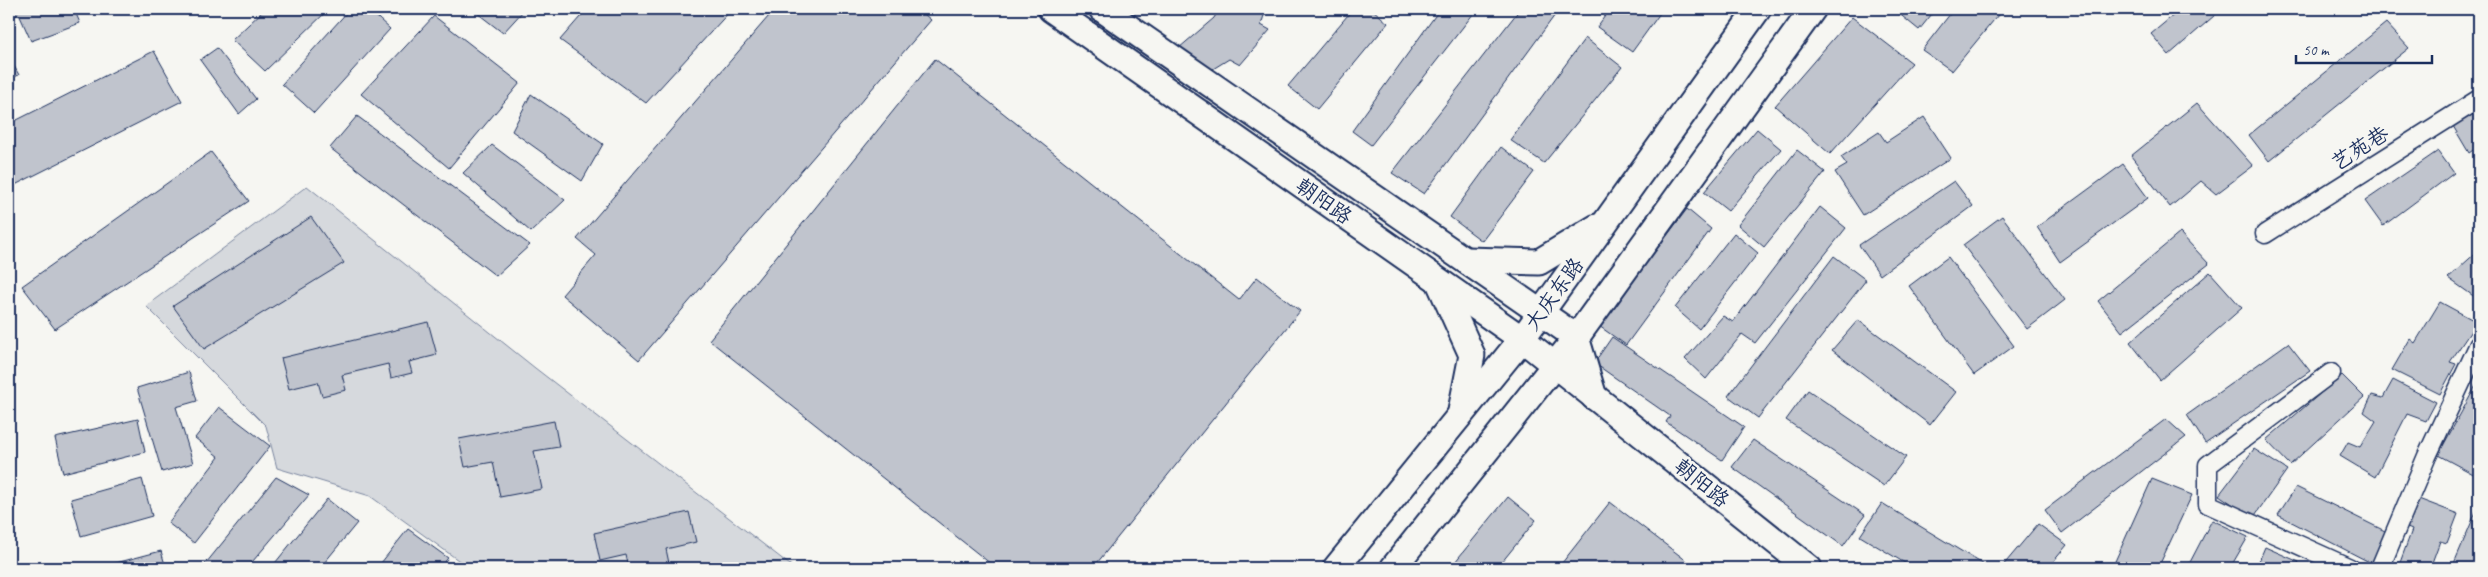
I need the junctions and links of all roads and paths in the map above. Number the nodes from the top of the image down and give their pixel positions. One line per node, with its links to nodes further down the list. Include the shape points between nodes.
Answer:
1 (1051, 9): 9 (main road, 朝阳路)
2 (1102, 9): 8 (main road, 朝阳路)
3 (1758, 9): 6 (main road, 大庆东路)
4 (1813, 9): 11 (main road, 大庆东路)
5 (2479, 99): 7 (street, 艺苑巷)
6 (1606, 222): 8 (main road, via 1539,262); 10 (main road, 大庆东路)
7 (2265, 234)
8 (1466, 260): 10 (main road, 朝阳路)
9 (1439, 282): 12 (main road, 朝阳路); 17 (main road, via 1472,355)
10 (1542, 312): 11 (main road, 朝阳路); 12 (main road, 大庆东路)
11 (1576, 337): 14 (main road, 大庆东路); 16 (main road)
12 (1522, 339): 14 (main road, 朝阳路); 17 (main road, 大庆东路)
13 (2479, 344): 22 (street)
14 (1554, 365): 16 (main road, 朝阳路); 19 (main road, 大庆东路)
15 (2331, 373): 21 (street, via 2208,465 2208,504)
16 (1594, 397): 20 (main road, 朝阳路)
17 (1460, 415): 18 (main road, 大庆东路)
18 (1336, 568)
19 (1392, 568)
20 (1809, 568)
21 (2350, 568)
22 (2380, 568)

